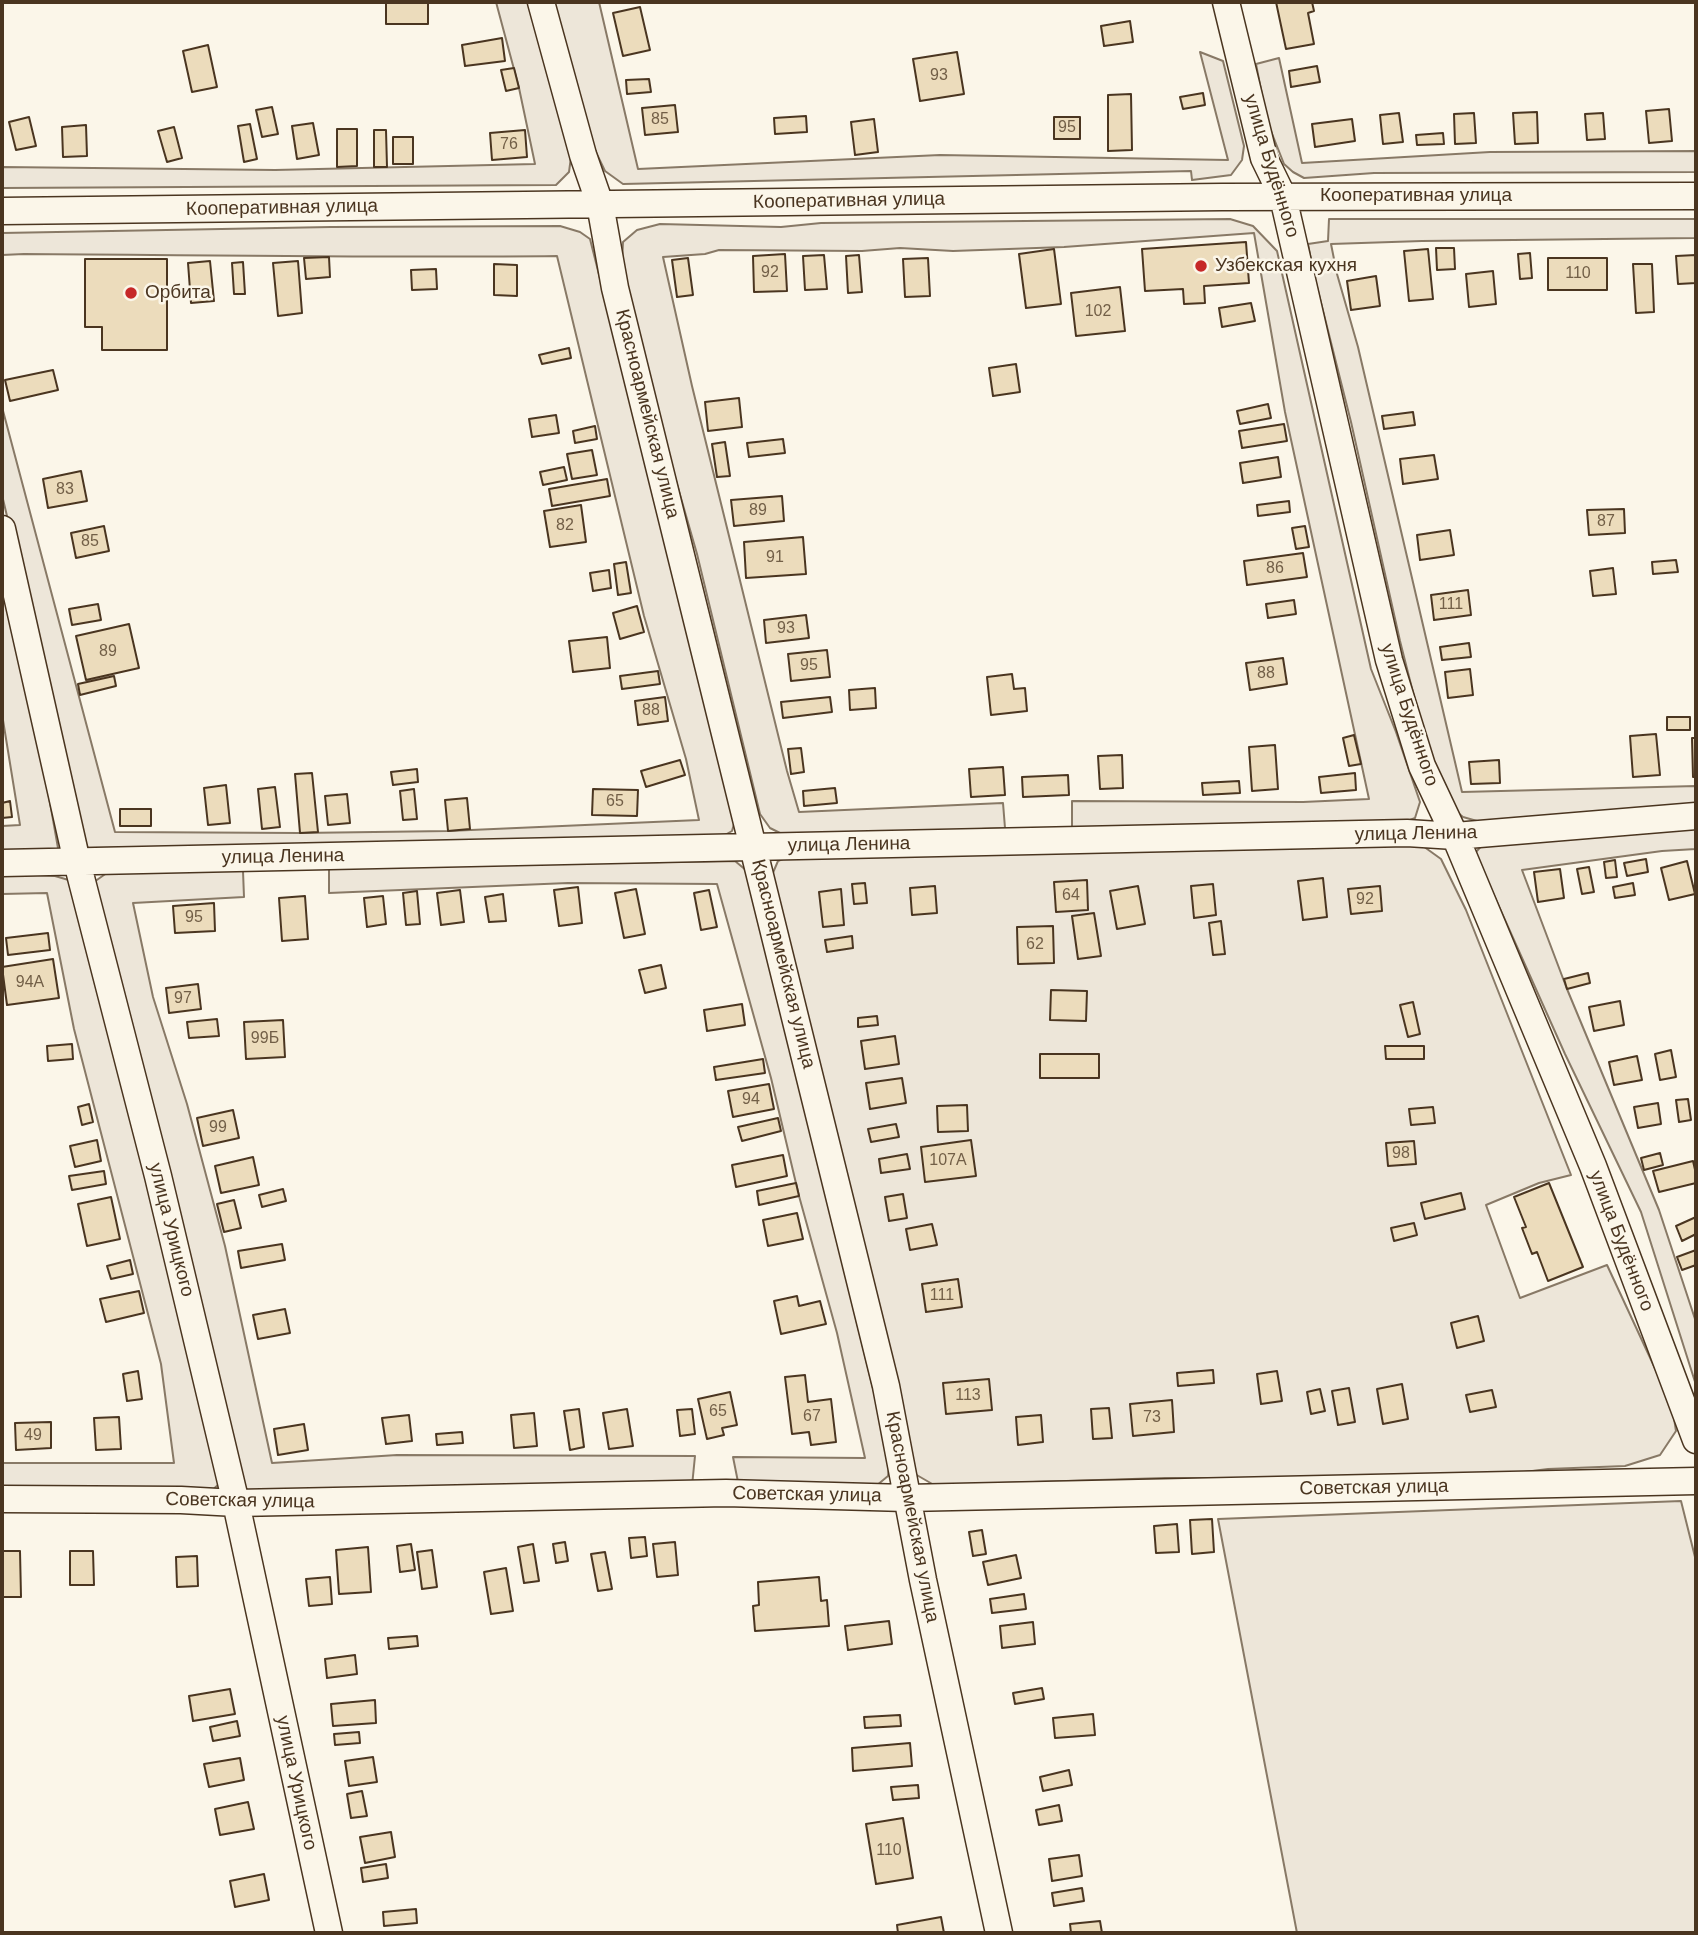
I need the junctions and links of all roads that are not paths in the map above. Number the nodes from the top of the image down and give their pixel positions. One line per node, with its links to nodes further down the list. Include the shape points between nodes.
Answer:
1 (541, 2): 5 (street, Красноармейская улица)
2 (1226, 2): 4 (street, улица Будённого, via 1264,158)
3 (1696, 196): 4 (street, Кооперативная улица)
4 (1283, 197): 5 (street, Кооперативная улица); 9 (street, улица Будённого, via 1388,660 1422,766)
5 (600, 204): 6 (street, Кооперативная улица); 10 (street, Красноармейская улица, via 615,288)
6 (2, 211)
7 (2, 529): 11 (street, улица Урицкого)
8 (1696, 816): 9 (street, улица Ленина)
9 (1455, 836): 10 (street, улица Ленина); 13 (street, улица Будённого, via 1593,1166)
10 (754, 847): 11 (street, улица Ленина); 15 (street, Красноармейская улица, via 886,1386)
11 (77, 862): 12 (street, улица Ленина); 17 (street, улица Урицкого)
12 (2, 863)
13 (1696, 1440)
14 (1696, 1481): 15 (street, Советская улица)
15 (906, 1498): 17 (street, Советская улица, via 726,1493); 19 (street, Красноармейская улица)
16 (2, 1499): 17 (street, Советская улица)
17 (236, 1503): 18 (street, улица Урицкого)
18 (329, 1933)
19 (999, 1933)

